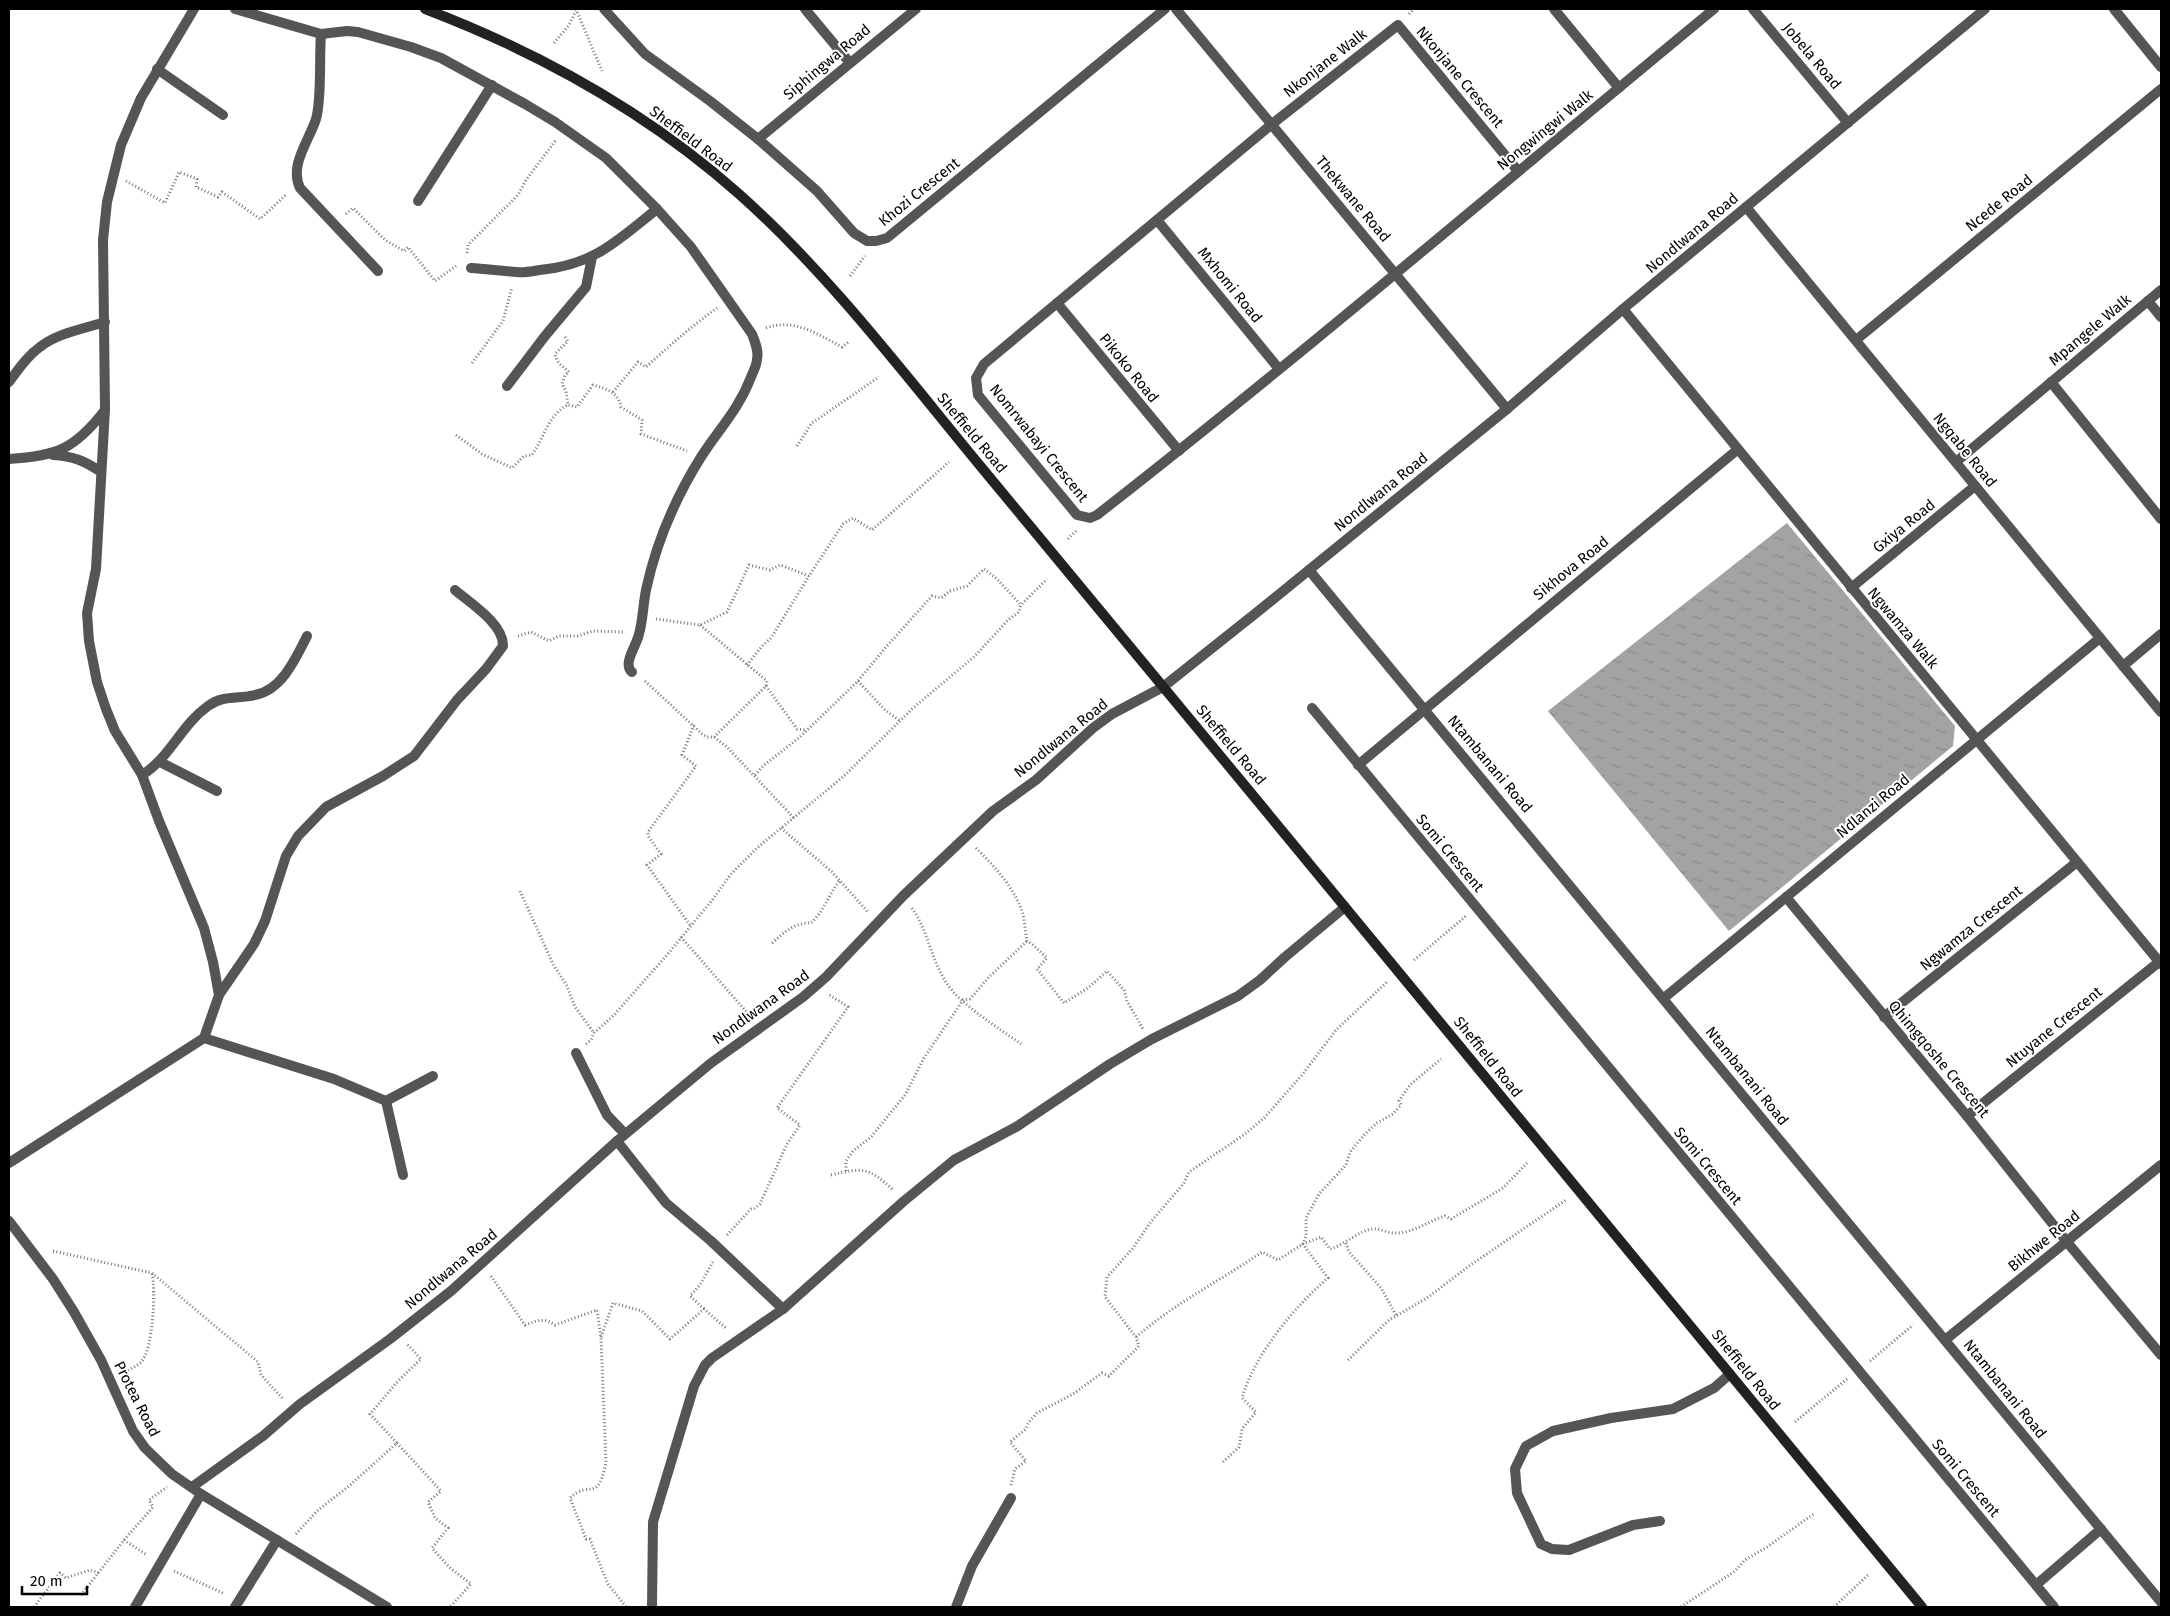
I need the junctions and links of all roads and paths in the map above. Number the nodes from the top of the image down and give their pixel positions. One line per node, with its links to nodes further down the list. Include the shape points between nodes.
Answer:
1 (194, 9): 20 (street)
2 (236, 9): 16 (street)
3 (425, 9): 96 (street, Sheffield Road, via 508,44 591,88 690,154 739,194 821,277 881,346)
4 (576, 9): 17 (path, via 569,25); 21 (path)
5 (604, 9): 29 (street, Khozi Crescent, via 645,54)
6 (805, 9): 18 (street)
7 (916, 9): 18 (street, Siphingwa Road)
8 (1165, 9): 38 (street, Khozi Crescent, via 887,238)
9 (1176, 9): 28 (street, Thekwane Road)
10 (1554, 9): 23 (street)
11 (1714, 9): 23 (street, Nongwingwi Walk)
12 (1754, 9): 27 (street, Jobela Road)
13 (1985, 9): 27 (street, Nondlwana Road)
14 (2114, 9): 19 (street)
15 (1398, 25): 28 (street, Nkonjane Walk); 31 (street, Nkonjane Crescent)
16 (321, 34): 22 (street, via 347,30 411,47 441,58); 32 (street, via 316,117 297,167)
17 (554, 43)
18 (850, 63): 29 (street, Siphingwa Road)
19 (2161, 67)
20 (157, 68): 25 (street); 30 (street, via 121,145)
21 (602, 71)
22 (492, 86): 26 (street); 33 (street)
23 (1618, 88): 31 (street, Nongwingwi Walk)
24 (2161, 89): 54 (street, Ncede Road)
25 (223, 115)
26 (556, 122): 35 (street, via 606,158); 40 (path, via 551,131 557,138 518,195 468,245)
27 (1848, 123): 34 (street, Nondlwana Road)
28 (1272, 124): 36 (street, Nomrwabayi Crescent); 43 (street, Thekwane Road)
29 (758, 139): 38 (street, Khozi Crescent, via 817,191 854,233)
30 (114, 171): 32 (path, via 130,184 165,203 179,172 197,179 196,187 204,192 218,198 222,192 260,220); 51 (street, via 103,240)
31 (1518, 171): 43 (street, Nongwingwi Walk)
32 (297, 182): 37 (street)
33 (418, 201)
34 (1746, 207): 49 (street, Nondlwana Road); 54 (street, Ngqabe Road)
35 (657, 209): 39 (street, via 608,249); 46 (street, via 691,247)
36 (1157, 220): 48 (street, Nomrwabayi Crescent); 57 (street, Mxhomi Road)
37 (334, 227): 40 (path, via 353,208 385,240 404,251 408,247 435,280 460,264); 41 (street)
38 (867, 241): 44 (path, via 864,259)
39 (592, 257): 42 (street, via 554,269); 52 (street, via 586,288)
40 (471, 268): 42 (street)
41 (378, 272)
42 (517, 272): 56 (path, via 503,321)
43 (1396, 274): 57 (street, Nomrwabayi Crescent); 65 (street, Thekwane Road)
44 (850, 276)
45 (2161, 290): 47 (street, Mpangele Walk)
46 (729, 300): 53 (street); 62 (path, via 680,336 646,367 638,362)
47 (2148, 301): 50 (street); 60 (street, Mpangele Walk)
48 (1057, 303): 69 (street, Pikoko Road); 69 (street, Nomrwabayi Crescent, via 984,364 976,378 978,395 1077,515 1084,517 1097,515)
49 (1623, 309): 65 (street, Nondlwana Road); 68 (street, Ngwamza Walk)
50 (2161, 316)
51 (105, 322): 59 (street, via 55,338 40,347); 64 (street)
52 (554, 325): 61 (street); 63 (path, via 568,341 555,354 569,372 562,384)
53 (752, 334): 55 (path, via 774,325 802,326 842,347); 71 (street, via 758,359 747,386 728,421)
54 (1856, 340): 74 (street, Ngqabe Road)
55 (850, 341)
56 (472, 363)
57 (1279, 369): 69 (street, Nomrwabayi Crescent)
58 (880, 377): 67 (path, via 812,423)
59 (9, 382)
60 (2051, 382): 74 (street, Mpangele Walk); 77 (street)
61 (507, 386)
62 (613, 392): 63 (path, via 593,385 576,407); 71 (path, via 621,407 642,420 640,434)
63 (568, 405): 66 (path, via 548,425 532,454 524,456 512,468 482,454)
64 (105, 409): 70 (street, via 93,426 74,442); 75 (street)
65 (1507, 409): 78 (street, Nondlwana Road)
66 (456, 435)
67 (798, 446)
68 (1737, 450): 81 (street, Ngwamza Walk); 98 (street, Sikhova Road)
69 (1178, 451)
70 (49, 455): 72 (street); 75 (street, via 77,458)
71 (701, 456): 84 (street, via 662,534 646,590)
72 (9, 459)
73 (949, 462): 79 (path, via 872,530 853,518 842,524)
74 (1956, 462): 76 (street, Ngqabe Road)
75 (100, 472): 107 (street, via 96,569 87,614 89,641 106,709 115,731)
76 (1975, 486): 81 (street, Gxiya Road); 89 (street, Ngqabe Road)
77 (2161, 518)
78 (1309, 570): 96 (street, Nondlwana Road); 98 (street, Ntambanani Road)
79 (809, 576): 85 (path, via 780,565 770,570 749,565 727,612); 91 (path, via 771,638)
80 (1047, 579): 83 (path)
81 (1851, 588): 104 (street, Ngwamza Walk)
82 (455, 590): 90 (street, via 492,622)
83 (1021, 605): 94 (path, via 984,569 967,586 950,591 941,598 932,596); 100 (path, via 1019,612 975,656)
84 (643, 618): 85 (path); 87 (street)
85 (700, 625): 91 (path)
86 (2161, 634): 92 (street)
87 (639, 635): 90 (path, via 593,630 549,641 531,632); 93 (street, via 628,663)
88 (307, 636): 105 (street, via 281,680 256,695 230,697 208,706 190,722)
89 (2100, 638): 92 (street, Ngqabe Road); 104 (street, Ndlanzi Road)
90 (503, 640): 129 (street, via 503,646 486,669 457,700 414,756 391,772 326,806 298,836 286,856 266,921)
91 (747, 664): 95 (path, via 767,680)
92 (2123, 666): 99 (street, Ngqabe Road)
93 (632, 672): 101 (path)
94 (858, 682): 100 (path); 102 (path)
95 (766, 686): 102 (path, via 797,729); 103 (path)
96 (1163, 687): 112 (street, Nondlwana Road, via 1093,728 1056,764 993,811); 118 (street, Sheffield Road)
97 (1312, 708): 106 (street, Somi Crescent)
98 (1424, 708): 106 (street); 130 (street, Ntambanani Road)
99 (2161, 712)
100 (900, 721): 110 (path, via 844,776)
101 (694, 725): 103 (path, via 705,736); 121 (path, via 682,755 696,766 648,832 662,854 647,865)
102 (806, 730): 108 (path)
103 (714, 737): 108 (path)
104 (1976, 740): 113 (street, Ngwamza Walk); 117 (street, Ndlanzi Road)
105 (160, 762): 107 (street); 109 (street)
106 (1358, 765): 119 (street, Somi Crescent)
107 (142, 775): 129 (street, via 204,928)
108 (755, 775): 110 (path)
109 (217, 791)
110 (794, 818): 111 (path)
111 (781, 828): 114 (path); 121 (path, via 731,874)
112 (965, 838): 116 (street, Nondlwana Road); 123 (path, via 999,872 1009,887 1022,913)
113 (2076, 862): 126 (street, Ngwamza Walk); 132 (street, Ngwamza Crescent)
114 (840, 880): 120 (path); 124 (path, via 820,915 811,923 790,927)
115 (520, 891): 134 (path, via 553,964 575,1006)
116 (904, 895): 120 (street, Nondlwana Road); 131 (path, via 925,930 946,983)
117 (1786, 897): 130 (street, Ndlanzi Road); 132 (street, Qhimgqoshe Crescent)
118 (1345, 907): 127 (street, Sheffield Road); 136 (street, via 1238,996)
119 (1476, 908): 125 (path); 189 (street, Somi Crescent)
120 (880, 922): 128 (street, Nondlwana Road)
121 (690, 925): 122 (path)
122 (681, 937): 133 (path); 134 (path, via 614,1015)
123 (1026, 942): 131 (path, via 970,998); 136 (path, via 1047,958 1037,968 1064,1003 1107,971 1124,990 1135,1016)
124 (772, 943)
125 (1414, 960)
126 (2160, 963): 142 (street, Ntuyane Crescent)
127 (1399, 972): 150 (street, Sheffield Road); 165 (path, via 1336,1030 1269,1113 1245,1134 1189,1172 1184,1183 1107,1277 1105,1297)
128 (814, 988): 133 (street, Nondlwana Road); 157 (path, via 848,1007 777,1108 800,1125 787,1144 760,1204 729,1231)
129 (219, 995): 135 (street)
130 (1664, 998): 167 (street, Ntambanani Road)
131 (963, 1000): 137 (path); 147 (path, via 924,1058 905,1095 871,1137 853,1151 846,1161)
132 (1884, 1017): 142 (street, Qhimgqoshe Crescent)
133 (759, 1028): 143 (street, Nondlwana Road)
134 (594, 1033): 138 (path)
135 (204, 1038): 141 (street, via 334,1079); 144 (street)
136 (1152, 1039): 151 (street, via 1016,1127 954,1160)
137 (1020, 1044)
138 (576, 1053): 143 (street)
139 (1441, 1059): 156 (path, via 1410,1085 1393,1114 1377,1123 1350,1152 1346,1164 1319,1194 1306,1218)
140 (433, 1076): 141 (street)
141 (386, 1101): 148 (street)
142 (1968, 1116): 154 (street, Qhimgqoshe Crescent)
143 (621, 1137): 157 (street, via 666,1202); 159 (street, Nondlwana Road)
144 (9, 1163)
145 (1527, 1163): 155 (path, via 1503,1188 1451,1219 1445,1216 1405,1232 1371,1229)
146 (2161, 1165): 154 (street, Bikhwe Road)
147 (846, 1171): 149 (path); 151 (path, via 862,1169 874,1174)
148 (403, 1175)
149 (830, 1175)
150 (1580, 1192): 163 (path, via 1488,1252 1427,1298); 171 (street, Sheffield Road)
151 (904, 1201): 162 (street)
152 (9, 1221): 153 (street, Protea Road)
153 (13, 1232): 158 (street, Protea Road)
154 (2067, 1242): 167 (street, Bikhwe Road); 169 (street, Qhimgqoshe Crescent)
155 (1346, 1243): 156 (path, via 1330,1249 1321,1237); 163 (path, via 1349,1252 1388,1298)
156 (1303, 1244): 165 (path, via 1278,1260 1262,1252 1171,1309); 175 (path, via 1328,1278 1279,1330 1255,1366 1242,1398 1256,1412 1242,1429 1239,1447)
157 (720, 1251): 161 (path, via 690,1296); 162 (street)
158 (34, 1253): 160 (path, via 44,1249); 172 (street, Protea Road, via 74,1312)
159 (480, 1266): 164 (street, Nondlwana Road); 166 (path, via 487,1270 525,1325 540,1319 555,1325 597,1310)
160 (152, 1272): 172 (path, via 155,1286 151,1340 142,1361); 173 (path, via 258,1362 261,1375 285,1401 294,1398)
161 (704, 1309): 166 (path, via 670,1339 642,1311 613,1303); 168 (path)
162 (783, 1309): 168 (street)
163 (1396, 1315): 170 (path)
164 (396, 1334): 173 (street, Nondlwana Road); 174 (path, via 421,1359 370,1414)
165 (1136, 1337): 179 (path, via 1139,1346 1110,1376 1102,1374 1067,1398 1037,1413 1026,1429 1010,1442 1026,1461 1015,1469)
166 (601, 1338): 197 (path, via 606,1462 603,1481 594,1489 570,1498 608,1584)
167 (1946, 1340): 182 (street, Ntambanani Road)
168 (737, 1341): 198 (street, via 712,1358 700,1374 670,1463 654,1522)
169 (2161, 1355)
170 (1348, 1360)
171 (1730, 1374): 181 (street, via 1714,1388 1673,1409 1553,1431 1526,1446 1516,1469 1517,1493 1541,1544 1552,1550 1569,1550 1633,1525); 202 (street, Sheffield Road)
172 (111, 1381): 176 (street, Protea Road, via 145,1448)
173 (300, 1404): 177 (street, Nondlwana Road, via 263,1436)
174 (397, 1443): 185 (path, via 303,1524); 196 (path, via 441,1491 428,1502 435,1518 448,1528 432,1548 471,1584)
175 (1223, 1462)
176 (180, 1480): 177 (street, Protea Road); 183 (path, via 149,1500 153,1507)
177 (192, 1487): 178 (street, Protea Road)
178 (201, 1494): 184 (street, Protea Road); 186 (street)
179 (1011, 1498): 199 (street, via 972,1566)
180 (1815, 1513): 200 (path)
181 (1660, 1521)
182 (2102, 1529): 189 (street); 191 (street, Ntambanani Road)
183 (124, 1540): 186 (path); 187 (path)
184 (277, 1540): 185 (street, Protea Road); 192 (street)
185 (287, 1546): 195 (street, Protea Road)
186 (160, 1563): 192 (path); 194 (street)
187 (99, 1573): 190 (path); 193 (path, via 90,1570 66,1578 60,1573)
188 (1868, 1575): 201 (path)
189 (2036, 1585): 203 (street, Somi Crescent)
190 (81, 1595)
191 (2161, 1602)
192 (237, 1604)
193 (34, 1607)
194 (135, 1607)
195 (387, 1607)
196 (450, 1607)
197 (626, 1607)
198 (652, 1607)
199 (956, 1607)
200 (1681, 1607)
201 (1834, 1607)
202 (1922, 1607)
203 (2054, 1607)

